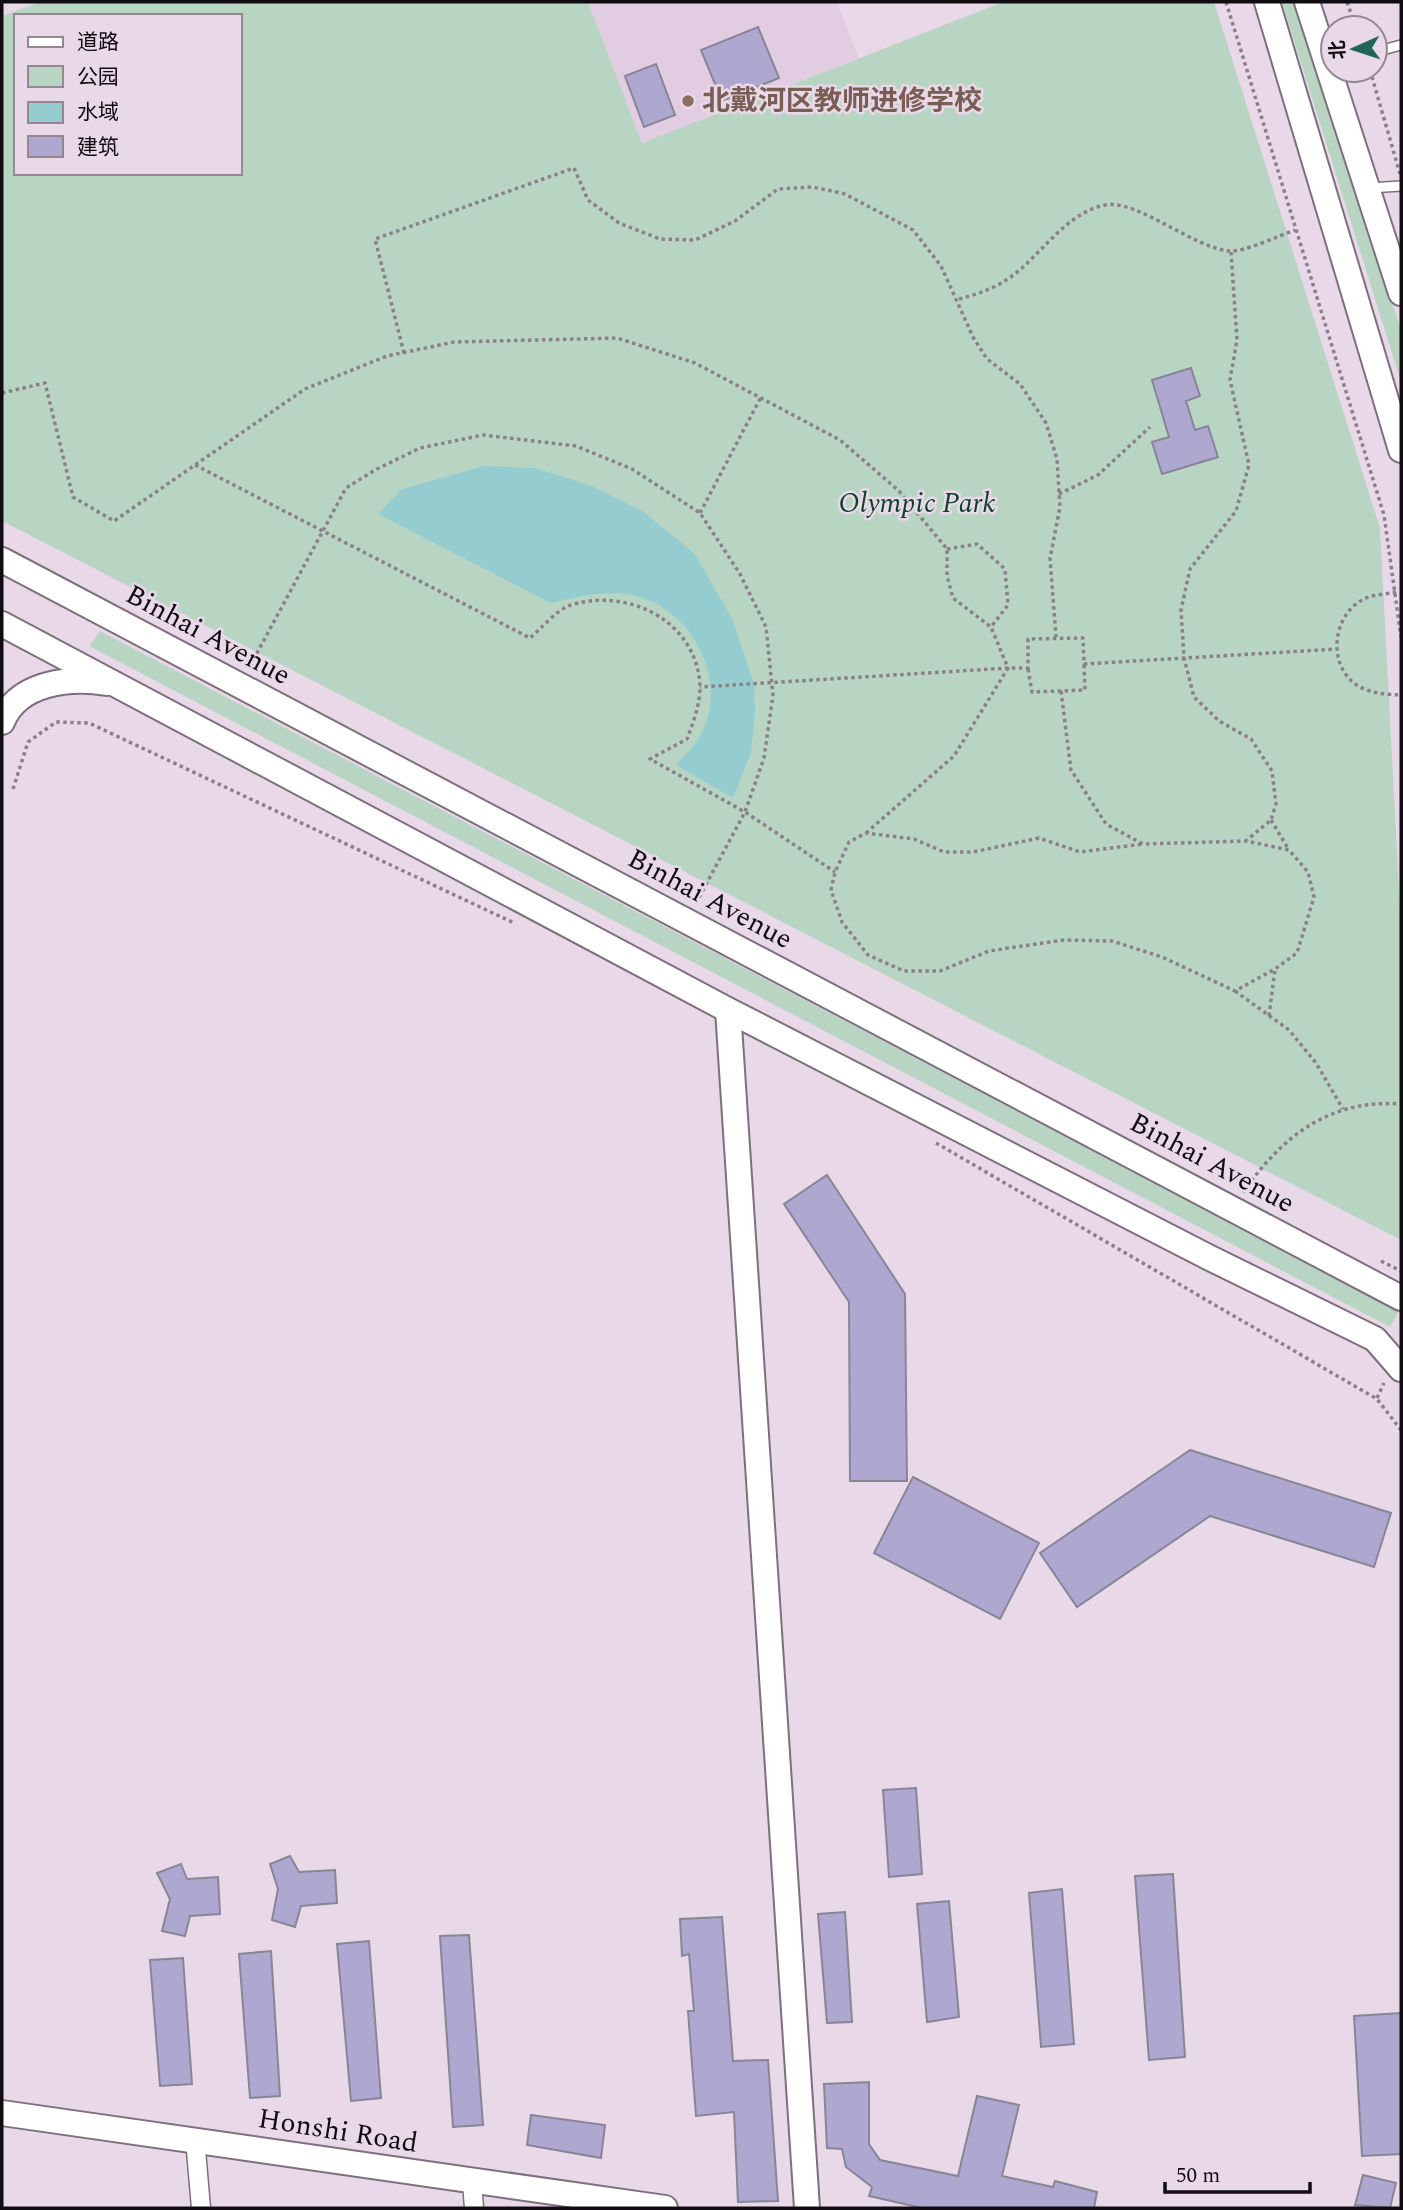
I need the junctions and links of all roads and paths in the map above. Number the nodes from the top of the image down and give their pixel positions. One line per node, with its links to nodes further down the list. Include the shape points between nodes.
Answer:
1 (1226, 2): 10 (path)
2 (1267, 2): 18 (main road)
3 (1307, 2): 4 (main road)
4 (1319, 34)
5 (1336, 84): 9 (main road)
6 (1374, 84): 7 (path)
7 (1401, 179)
8 (1401, 186): 9 (lane)
9 (1369, 188): 12 (main road)
10 (1295, 230): 11 (path); 25 (path, via 1384,515)
11 (1231, 252): 13 (path, via 1168,228 1137,209 1107,204 1087,211 1049,240 1013,276 981,294); 31 (path, via 1237,340 1230,380 1250,465 1236,511 1190,569 1181,610)
12 (1401, 293)
13 (959, 299): 14 (path, via 942,266 913,230 845,194 813,187 778,188 735,220 695,240 660,239 619,223 588,200 574,168 375,239); 20 (path, via 987,359 1020,384 1046,423 1057,458)
14 (404, 353): 16 (path, via 454,342 617,338 695,363); 19 (path, via 306,389)
15 (2, 393): 19 (path, via 45,383 73,496 114,521)
16 (761, 397): 21 (path); 23 (path, via 840,440 899,491)
17 (1150, 427): 20 (path, via 1098,475)
18 (1401, 450)
19 (194, 465): 22 (path)
20 (1059, 494): 28 (path, via 1050,558)
21 (700, 513): 22 (path, via 632,470 576,446 483,435 420,448 375,470 346,488); 36 (path, via 740,574 766,627)
22 (324, 530): 35 (path); 38 (path, via 530,638 568,605 625,601 655,611 692,655)
23 (947, 549): 27 (path, via 953,598); 27 (path, via 977,544 1004,569 1008,605)
24 (2, 560): 60 (main road, Binhai Avenue)
25 (1397, 592): 29 (path); 30 (path, via 1368,597 1349,608 1340,623)
26 (2, 624): 37 (main road)
27 (990, 627): 33 (path)
28 (1056, 637): 32 (path, via 1083,638); 34 (path, via 1028,639)
29 (1401, 637)
30 (1336, 649): 31 (path); 40 (path, via 1340,665 1353,683 1376,694)
31 (1184, 658): 32 (path); 44 (path, via 1194,697 1219,721 1251,739 1272,771 1276,804)
32 (1084, 664): 39 (path, via 1085,690)
33 (1008, 668): 34 (path); 36 (path); 45 (path, via 954,756)
34 (1028, 668): 39 (path, via 1032,692)
35 (248, 670)
36 (772, 683): 38 (path); 43 (path, via 764,758)
37 (120, 685): 41 (main road, via 84,680 40,685 6,712); 54 (main road)
38 (700, 687): 43 (path, via 687,739 650,759)
39 (1061, 691): 47 (path, via 1071,770 1106,824)
40 (1401, 695)
41 (2, 722)
42 (13, 789): 51 (path, via 28,742 56,722 89,723)
43 (745, 812): 49 (path); 50 (path)
44 (1271, 820): 46 (path); 48 (path)
45 (866, 833): 47 (path, via 914,839 944,852 973,852 1039,838 1080,852); 49 (path, via 849,842)
46 (1246, 841): 47 (path); 48 (path)
47 (1143, 844)
48 (1289, 850): 52 (path, via 1308,872 1314,897 1297,953)
49 (835, 872): 53 (path, via 831,890 842,922 868,955 904,971 940,971 989,951 1063,940 1112,941 1162,957)
50 (695, 905)
51 (515, 923)
52 (1275, 970): 53 (path); 55 (path)
53 (1235, 991): 55 (path)
54 (727, 1010): 61 (main road, via 1375,1339); 70 (main road)
55 (1269, 1016): 57 (path, via 1289,1030 1316,1063)
56 (1401, 1104): 57 (path)
57 (1343, 1109): 59 (path, via 1295,1134 1268,1157)
58 (933, 1142): 62 (path, via 1377,1399)
59 (1243, 1192)
60 (1396, 1295)
61 (1401, 1369)
62 (1401, 1430)
63 (2, 2113): 64 (main road, Honshi Road)
64 (195, 2139): 65 (main road, Honshi Road); 67 (street)
65 (472, 2182): 66 (main road, Honshi Road); 68 (street)
66 (567, 2201): 69 (main road, Honshi Road)
67 (201, 2208)
68 (474, 2208)
69 (659, 2208)
70 (807, 2208)

